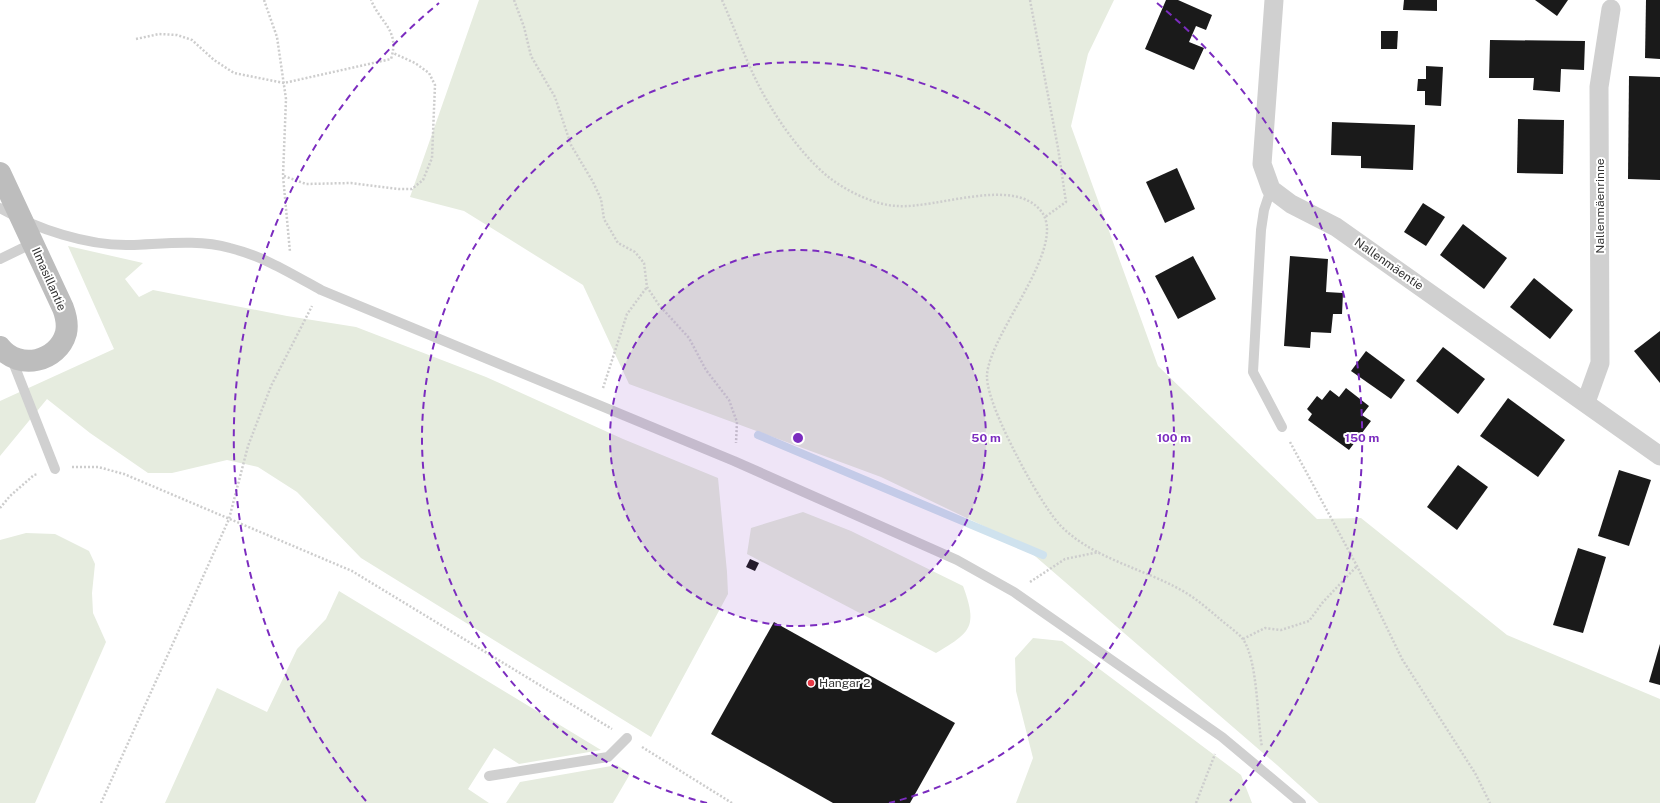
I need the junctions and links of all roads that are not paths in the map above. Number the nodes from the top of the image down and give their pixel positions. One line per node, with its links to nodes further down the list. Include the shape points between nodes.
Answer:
1 (1274, 0): 4 (street, via 1262,164)
2 (1611, 9): 10 (street, Nallenmäenrinne, via 1599,87 1600,363)
3 (0, 173): 6 (main road, Ilmasillantie)
4 (1271, 189): 10 (street, Nallenmäentie, via 1291,204 1336,227); 11 (lane, via 1261,230 1253,372)
5 (0, 208): 6 (lane)
6 (23, 221): 7 (main road, Ilmasillantie); 16 (lane, via 51,232 99,242 128,245 186,242 230,248 270,261 321,290 734,461 957,560 1014,592 1222,737)
7 (33, 243): 8 (lane); 9 (main road, Ilmasillantie, via 64,308 66,332 58,347 45,358 22,361)
8 (0, 259)
9 (5, 352): 13 (lane)
10 (1586, 402): 12 (street, Nallenmäentie)
11 (1282, 427)
12 (1660, 456)
13 (55, 469)
14 (627, 738): 15 (lane, via 608,757)
15 (490, 776)
16 (1301, 803)

